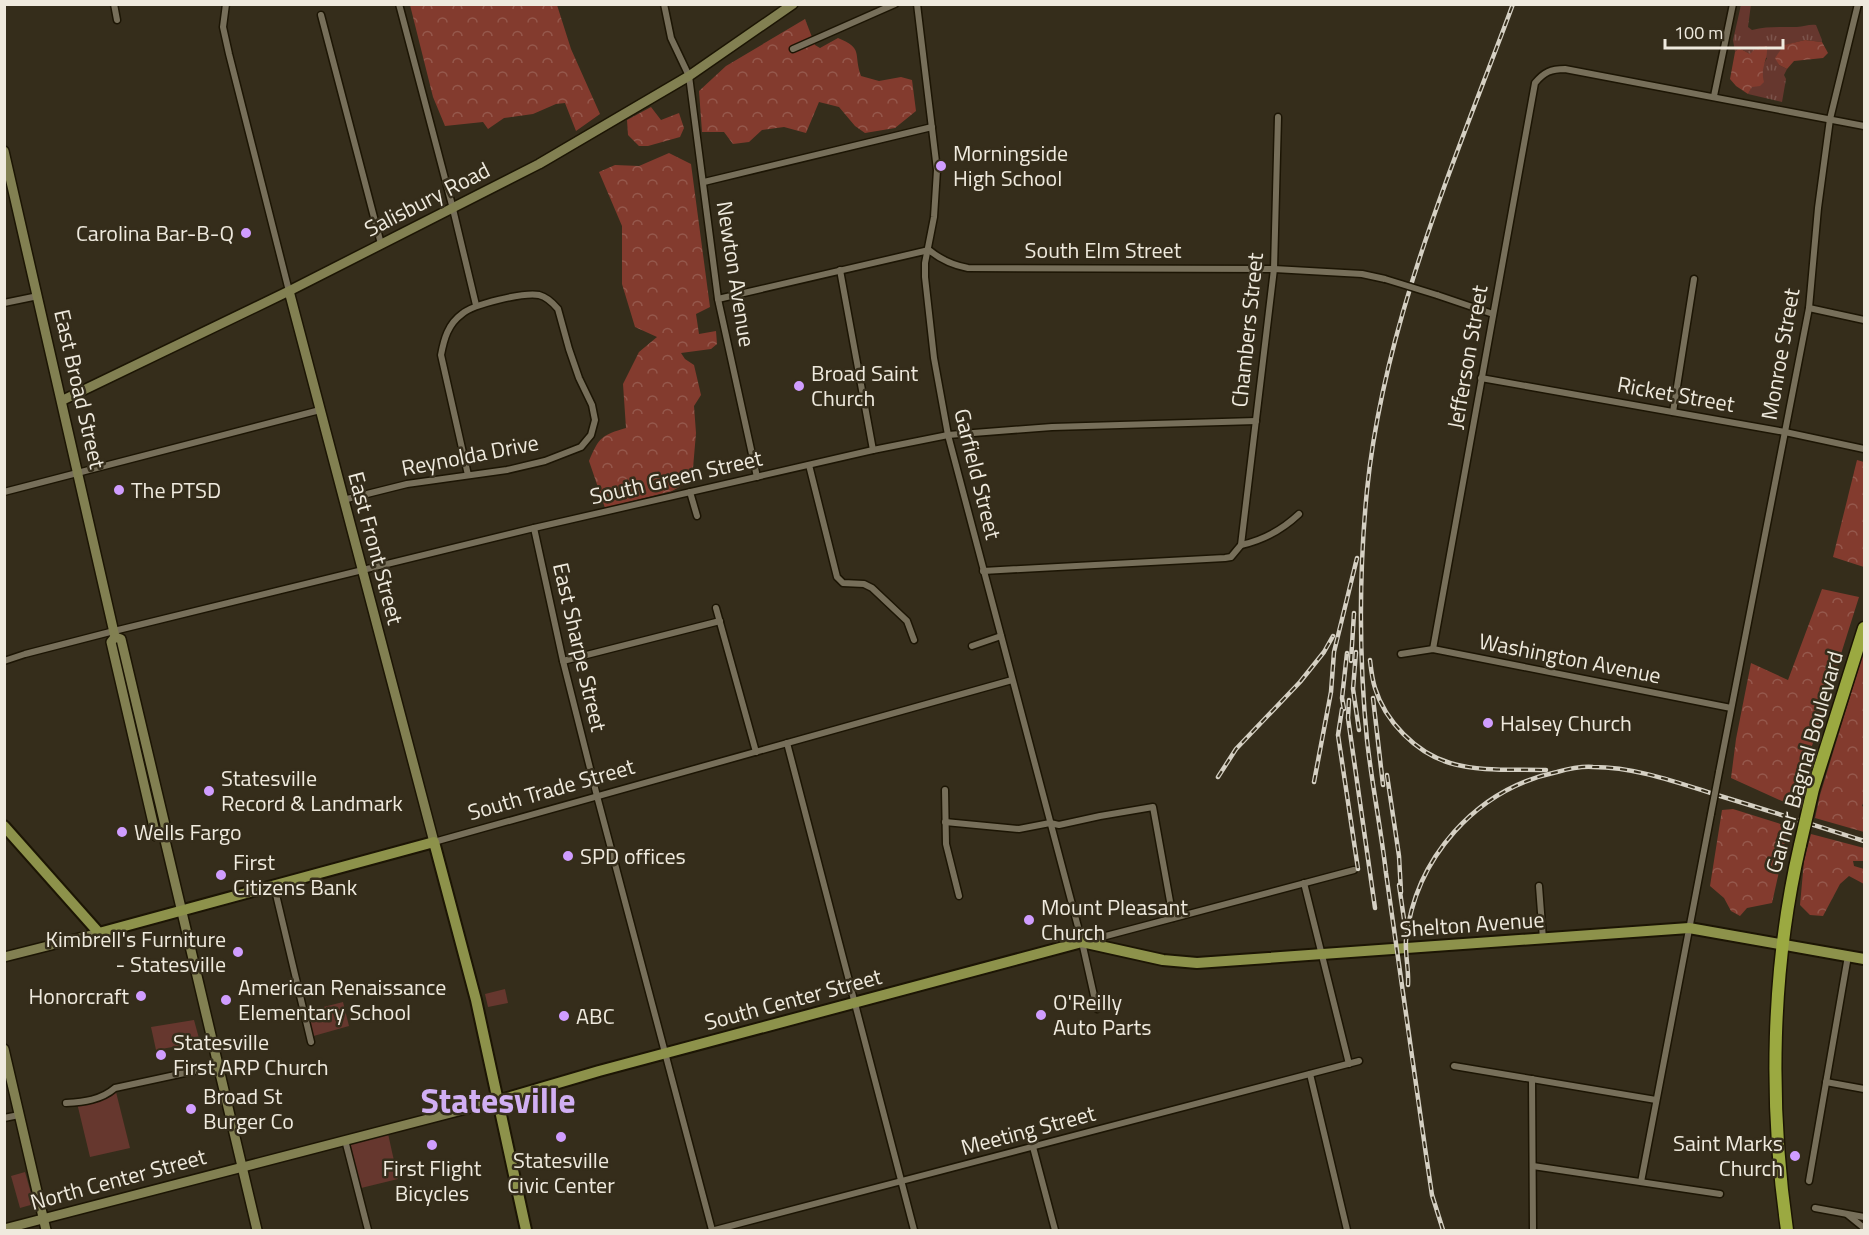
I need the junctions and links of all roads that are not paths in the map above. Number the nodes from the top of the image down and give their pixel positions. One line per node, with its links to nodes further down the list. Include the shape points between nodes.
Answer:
1 (114, 4): 12 (street)
2 (226, 4): 28 (street, East Front Street, via 223,27)
3 (399, 4): 22 (street)
4 (664, 4): 14 (street, Newton Avenue, via 671,38)
5 (793, 4): 10 (street, Salisbury Road)
6 (895, 4): 13 (street)
7 (916, 4): 19 (street, Garfield Street)
8 (1733, 4): 15 (street)
9 (1858, 4): 17 (street, Monroe Street)
10 (783, 7): 14 (street, Salisbury Road)
11 (321, 15): 23 (street)
12 (117, 20)
13 (794, 49)
14 (689, 76): 21 (street, Newton Avenue); 22 (street, Salisbury Road, via 540,164)
15 (1714, 96): 17 (street); 34 (street, Jefferson Street, via 1565,69 1542,74 1532,94)
16 (1278, 117): 25 (street, Chambers Street)
17 (1830, 119): 18 (street); 33 (street, Monroe Street)
18 (1864, 126)
19 (932, 127): 21 (street); 24 (street, Garfield Street, via 937,184)
20 (4, 151): 29 (street, East Broad Street)
21 (704, 182): 30 (street, Newton Avenue)
22 (453, 209): 23 (street, Salisbury Road); 32 (street)
23 (381, 244): 28 (street, Salisbury Road)
24 (929, 249): 25 (street, South Elm Street, via 954,266 969,268); 26 (street); 42 (street, Garfield Street, via 925,277)
25 (1274, 269): 34 (street, South Elm Street, bridge, via 1362,274); 40 (street, Chambers Street)
26 (840, 270): 30 (street); 44 (street)
27 (1694, 279): 39 (street)
28 (289, 291): 37 (street, Salisbury Road); 38 (street, East Front Street)
29 (38, 296): 31 (street); 37 (street, East Broad Street)
30 (718, 299): 48 (street, Newton Avenue)
31 (4, 303)
32 (476, 305): 47 (street, via 451,325 441,355); 47 (street, Reynolda Drive, via 528,294 550,300 562,319 595,420 591,435 581,447 545,461)
33 (1809, 309): 35 (street); 41 (street, Monroe Street)
34 (1493, 315): 36 (street, Jefferson Street)
35 (1864, 320)
36 (1481, 378): 39 (street, Ricket Street); 65 (street, Jefferson Street)
37 (63, 400): 46 (street, East Broad Street)
38 (320, 410): 46 (street); 51 (street, East Front Street)
39 (1673, 412): 41 (street, Ricket Street)
40 (1256, 421): 42 (street, South Green Street, via 1052,427); 55 (street, Chambers Street)
41 (1785, 432): 43 (street, Ricket Street); 70 (street, Monroe Street)
42 (948, 435): 44 (street, South Green Street); 57 (street, Garfield Street)
43 (1864, 449)
44 (873, 450): 45 (street, South Green Street)
45 (809, 465): 48 (street, South Green Street); 63 (street, via 837,578 843,583 872,588 907,621)
46 (78, 473): 49 (street); 61 (street, East Broad Street)
47 (468, 475): 51 (street, Reynolda Drive)
48 (757, 477): 50 (street, South Green Street)
49 (4, 492)
50 (690, 492): 53 (street); 54 (street, South Green Street)
51 (343, 500): 56 (street, East Front Street)
52 (1299, 514): 55 (street, via 1287,526 1257,542)
53 (697, 516)
54 (534, 528): 56 (street, South Green Street); 68 (street, East Sharpe Street)
55 (1241, 545): 57 (street, via 1231,557 1225,558)
56 (362, 570): 61 (street, South Green Street); 81 (street, East Front Street)
57 (983, 571): 62 (street, Garfield Street)
58 (717, 608): 59 (street)
59 (720, 621): 68 (street); 72 (street)
60 (1864, 627): 93 (highway, Garner Bagnal Boulevard, bridge, via 1813,789 1790,890)
61 (114, 634): 67 (street, South Green Street); 73 (street, East Broad Street, via 121,639); 74 (street, East Broad Street, via 111,642)
62 (1001, 636): 64 (street); 69 (street, Garfield Street)
63 (914, 640)
64 (972, 646)
65 (1433, 649): 66 (street, Washington Avenue); 70 (street, Washington Avenue)
66 (1401, 654)
67 (4, 661)
68 (562, 661): 76 (street, East Sharpe Street)
69 (1012, 680): 71 (street, South Trade Street); 78 (street, Garfield Street)
70 (1731, 708): 89 (street, Monroe Street, bridge)
71 (787, 743): 72 (street, South Trade Street); 98 (street)
72 (756, 752): 76 (street, South Trade Street)
73 (148, 754): 74 (street); 80 (street, East Broad Street)
74 (138, 756): 80 (street, East Broad Street, via 156,836)
75 (945, 790): 77 (street)
76 (597, 796): 81 (street, South Trade Street); 102 (street, East Sharpe Street)
77 (945, 822): 78 (street, via 1019,830); 86 (street, via 946,844)
78 (1050, 823): 88 (street, via 1059,825 1154,807); 92 (street, Garfield Street)
79 (4, 826): 90 (main road)
80 (164, 836): 87 (street, East Broad Street)
81 (434, 842): 84 (main road, South Trade Street); 112 (main road, East Front Street, via 476,1000)
82 (1354, 870): 83 (street, South Center Street)
83 (1304, 884): 88 (street, South Center Street); 94 (street)
84 (274, 886): 87 (main road, South Trade Street); 100 (street)
85 (1539, 886): 91 (street)
86 (959, 896)
87 (182, 911): 90 (main road, South Trade Street); 105 (street, East Broad Street)
88 (1173, 918): 92 (street, South Center Street)
89 (1689, 928): 91 (main road, Shelton Avenue); 93 (main road, Shelton Avenue); 111 (street, Monroe Street)
90 (99, 933): 96 (street)
91 (1543, 939): 94 (main road, Shelton Avenue)
92 (1082, 942): 94 (main road, Shelton Avenue, via 1163,960 1197,963); 98 (main road, South Center Street); 99 (street, Garfield Street)
93 (1783, 945): 95 (main road, Shelton Avenue); 139 (highway, Garner Bagnal Boulevard, via 1776,1098)
94 (1322, 955): 104 (street)
95 (1848, 956): 97 (main road, Shelton Avenue); 109 (street)
96 (4, 957)
97 (1864, 959)
98 (854, 1003): 102 (main road, South Center Street); 121 (street)
99 (1097, 1010)
100 (311, 1042)
101 (4, 1049): 114 (street)
102 (665, 1053): 112 (main road, South Center Street); 134 (street, East Sharpe Street)
103 (1359, 1061): 104 (street, Meeting Street)
104 (1349, 1064): 107 (street, Meeting Street)
105 (217, 1066): 113 (street); 119 (street, East Broad Street)
106 (1454, 1066): 108 (street)
107 (1310, 1074): 117 (street, Meeting Street); 137 (street)
108 (1532, 1079): 111 (street); 118 (street)
109 (1826, 1082): 110 (street); 120 (street)
110 (1864, 1089)
111 (1656, 1100): 122 (street, Monroe Street)
112 (497, 1101): 116 (street, South Center Street); 133 (main road, East Front Street)
113 (66, 1103)
114 (19, 1115): 115 (street); 127 (street)
115 (4, 1118)
116 (345, 1140): 119 (street, South Center Street); 132 (street)
117 (1033, 1147): 121 (street, Meeting Street); 136 (street)
118 (1533, 1166): 122 (street); 138 (street)
119 (242, 1167): 127 (street, North Center Street); 131 (street, East Broad Street)
120 (1809, 1181)
121 (901, 1182): 134 (street, Meeting Street); 135 (street)
122 (1641, 1182): 123 (street)
123 (1720, 1194)
124 (1815, 1208): 125 (street)
125 (1847, 1214): 126 (street); 128 (street)
126 (1864, 1217)
127 (43, 1219): 129 (street, North Center Street); 130 (street)
128 (1864, 1228)
129 (4, 1229)
130 (46, 1230)
131 (257, 1230)
132 (368, 1230)
133 (526, 1230)
134 (714, 1230)
135 (914, 1230)
136 (1055, 1230)
137 (1347, 1230)
138 (1533, 1230)
139 (1788, 1230)

